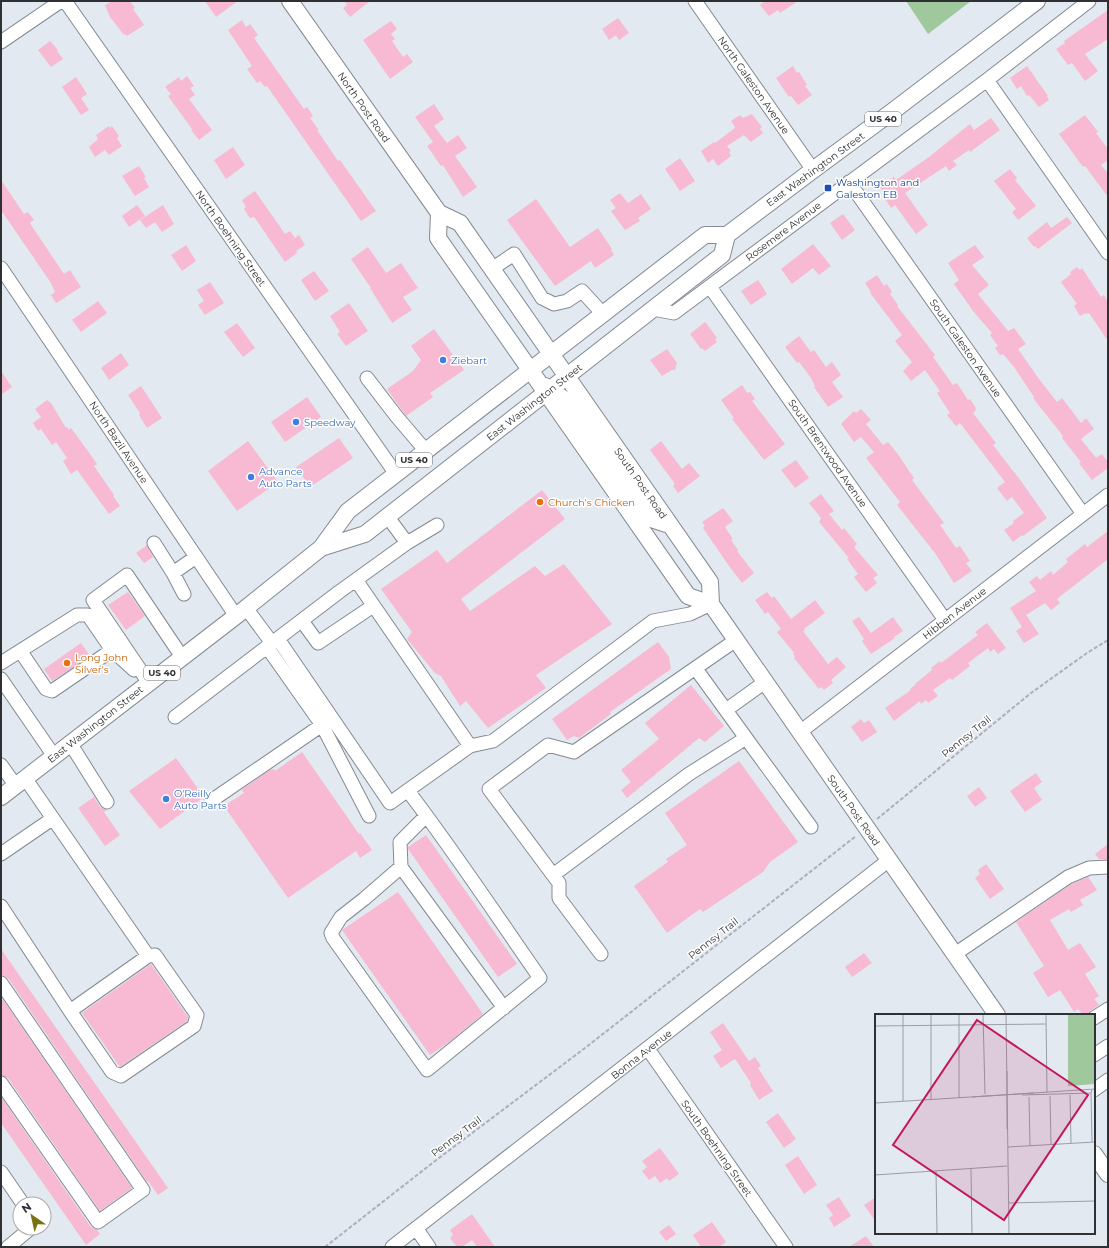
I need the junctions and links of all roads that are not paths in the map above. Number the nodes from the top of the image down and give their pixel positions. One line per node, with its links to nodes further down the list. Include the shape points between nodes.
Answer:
1 (61, 1): 7 (street)
2 (65, 1): 23 (street, North Boehning Street)
3 (290, 1): 11 (main road, North Post Road)
4 (695, 1): 9 (street, North Galeston Avenue)
5 (1037, 1): 9 (main road, East Washington Street / US 40)
6 (1089, 1): 8 (street, Rosemere Avenue)
7 (1, 42)
8 (987, 80): 10 (street, Rosemere Avenue); 13 (street)
9 (813, 170): 12 (main road, East Washington Street / US 40)
10 (849, 182): 16 (street, Rosemere Avenue); 25 (street, South Galeston Avenue)
11 (439, 213): 15 (main road, North Post Road, via 460,223); 21 (main road, via 438,238)
12 (727, 235): 17 (main road, East Washington Street / US 40, via 722,255); 18 (main road, East Washington Street / US 40, via 705,235)
13 (1108, 253)
14 (1, 268): 32 (street, North Bazil Avenue)
15 (492, 270): 18 (street, via 514,254 542,298 554,304 567,301 582,291); 19 (main road, North Post Road)
16 (710, 287): 17 (street, Rosemere Avenue, via 674,313); 39 (street, South Brentwood Avenue)
17 (653, 309): 19 (main road, East Washington Street / US 40)
18 (603, 314): 19 (main road, East Washington Street / US 40)
19 (559, 365): 21 (main road, East Washington Street / US 40); 21 (main road, East Washington Street / US 40); 28 (main road, South Post Road)
20 (367, 378): 22 (street)
21 (541, 384): 22 (main road, East Washington Street / US 40, via 515,382); 26 (main road, East Washington Street / US 40); 28 (main road, via 564,399 630,492 654,520); 36 (main road, via 688,596)
22 (426, 451): 23 (main road, East Washington Street / US 40)
23 (396, 474): 31 (main road, East Washington Street / US 40, via 348,511)
24 (1108, 495): 25 (street, Hibben Avenue)
25 (1083, 514): 39 (street, Hibben Avenue)
26 (387, 516): 30 (street); 31 (main road, East Washington Street / US 40, via 365,534)
27 (437, 525): 30 (street)
28 (671, 526): 36 (main road, South Post Road, via 710,582)
29 (154, 543): 33 (street)
30 (407, 543): 34 (street)
31 (321, 548): 38 (main road, East Washington Street / US 40)
32 (196, 557): 33 (street); 38 (street, North Bazil Avenue)
33 (173, 573): 35 (street)
34 (356, 580): 37 (street); 40 (street)
35 (184, 594)
36 (711, 604): 41 (main road, South Post Road); 57 (street, via 690,614 653,621 493,741)
37 (373, 606): 40 (street, via 318,643); 57 (street)
38 (241, 612): 42 (street, North Bazil Avenue); 45 (main road, East Washington Street / US 40)
39 (945, 620): 54 (street, Hibben Avenue)
40 (302, 621): 42 (street)
41 (736, 640): 47 (street); 49 (main road, South Post Road)
42 (273, 643): 52 (street); 53 (street); 61 (street, via 390,803)
43 (112, 650): 44 (street, via 88,615 77,615); 44 (street, via 52,691 46,689); 50 (street)
44 (21, 652): 46 (street)
45 (182, 657): 50 (main road, East Washington Street / US 40); 50 (street, via 127,575 93,600)
46 (1, 663)
47 (696, 669): 51 (street); 73 (street, via 574,752 548,745 489,789)
48 (1, 678): 58 (street)
49 (765, 682): 51 (street); 54 (main road, South Post Road)
50 (149, 683): 56 (main road, East Washington Street / US 40)
51 (726, 710): 55 (street)
52 (175, 717)
53 (322, 725): 63 (street); 65 (street)
54 (800, 732): 70 (main road, South Post Road)
55 (746, 738): 68 (street); 73 (street, via 689,774)
56 (70, 743): 58 (main road, East Washington Street / US 40); 64 (street)
57 (470, 746): 61 (street)
58 (54, 756): 60 (main road, East Washington Street / US 40)
59 (1, 765): 60 (street)
60 (20, 782): 62 (main road, East Washington Street / US 40); 67 (street)
61 (408, 790): 66 (street)
62 (1, 797)
63 (211, 801)
64 (108, 802)
65 (369, 816)
66 (426, 816): 71 (street, via 400,842); 79 (street, via 540,978)
67 (52, 819): 69 (street); 77 (street)
68 (811, 827)
69 (1, 854)
70 (889, 860): 76 (main road, South Post Road); 85 (street, Bonna Avenue)
71 (402, 867): 79 (street); 79 (street, via 341,917 331,933 427,1070)
72 (1108, 867): 76 (street, via 1089,868 1068,877)
73 (553, 875): 75 (street, via 559,883 559,898)
74 (1, 906): 81 (street)
75 (601, 954)
76 (955, 954): 82 (main road, South Post Road)
77 (148, 956): 81 (street); 81 (street, via 155,955 197,1015 194,1026 121,1076 112,1072)
78 (1, 983): 88 (street, via 143,1190 98,1222)
79 (504, 1008)
80 (1108, 1009): 83 (street)
81 (70, 1011)
82 (996, 1014)
83 (1095, 1017)
84 (1108, 1046): 86 (street)
85 (648, 1049): 94 (street, Bonna Avenue); 99 (street, South Boehning Street)
86 (1095, 1054)
87 (1108, 1080): 89 (street)
88 (1, 1083)
89 (1095, 1089)
90 (1095, 1155): 92 (main road)
91 (1, 1172): 93 (street)
92 (1108, 1174)
93 (18, 1196)
94 (416, 1228): 97 (street, Bonna Avenue); 98 (street)
95 (21, 1236): 96 (street)
96 (8, 1247)
97 (392, 1247)
98 (429, 1247)
99 (786, 1247)

